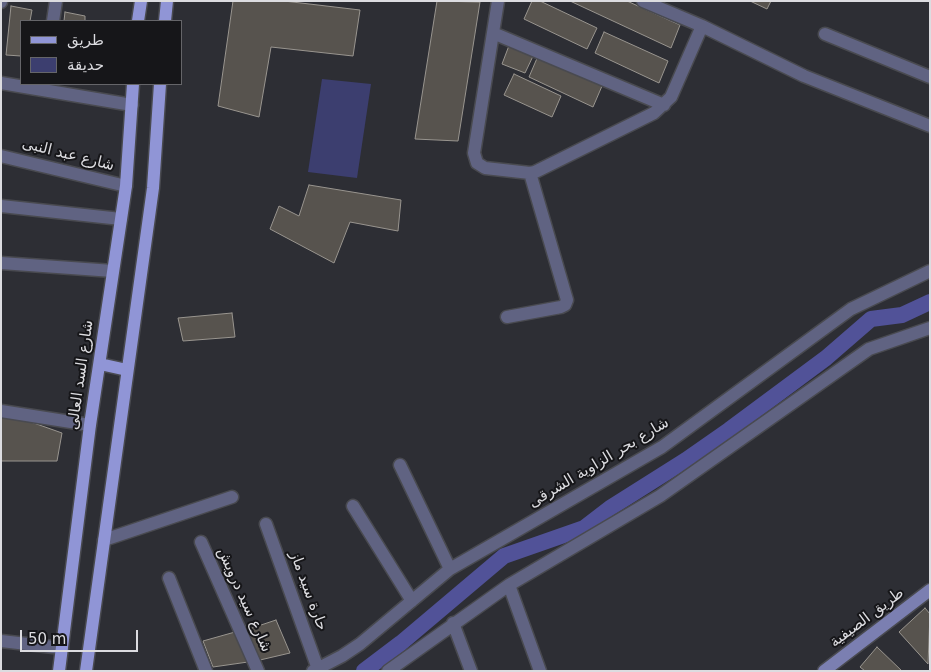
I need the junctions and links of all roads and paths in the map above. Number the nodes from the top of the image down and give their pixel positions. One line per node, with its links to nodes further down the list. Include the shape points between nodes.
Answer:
1 (56, 1): 6 (street)
2 (141, 1): 7 (main road)
3 (167, 1): 8 (main road)
4 (498, 1): 10 (street)
5 (643, 1): 9 (street)
6 (53, 20)
7 (138, 20)
8 (165, 20)
9 (702, 26): 20 (street, via 671,97); 21 (street, via 804,76)
10 (493, 32): 20 (street); 23 (street, via 474,153 477,163 485,168)
11 (825, 34): 12 (street)
12 (930, 77)
13 (1, 83): 14 (street)
14 (20, 84)
15 (29, 85): 18 (street)
16 (133, 85): 19 (main road, شارع السد العالى)
17 (160, 85): 33 (main road, via 153,188)
18 (43, 86): 19 (street)
19 (132, 105): 24 (main road, شارع السد العالى)
20 (664, 105): 23 (street, via 654,113)
21 (930, 126)
22 (1, 156): 24 (street, شارع عبد النبى)
23 (530, 173): 30 (street, via 566,300 561,307)
24 (126, 186): 26 (main road, شارع السد العالى)
25 (1, 206): 26 (street)
26 (121, 219): 28 (main road, شارع السد العالى)
27 (1, 263): 28 (street)
28 (113, 271): 32 (main road, شارع السد العالى)
29 (930, 272): 42 (street, شارع بحر الزاوية الشرقى, via 851,309 662,447)
30 (507, 317)
31 (930, 328): 44 (street, via 869,349 660,496)
32 (100, 364): 33 (main road); 35 (main road, شارع السد العالى)
33 (127, 370): 40 (main road)
34 (1, 411): 35 (street)
35 (90, 425): 49 (main road, شارع السد العالى)
36 (400, 465): 42 (street)
37 (232, 497): 40 (street)
38 (353, 506): 46 (street)
39 (266, 524): 51 (street, حارة سيد ماز)
40 (104, 540): 53 (main road)
41 (201, 542): 55 (street, شارع سيد درويش)
42 (450, 569): 46 (street, شارع بحر الزاوية الشرقى)
43 (169, 578): 54 (street)
44 (509, 585): 47 (street); 58 (street)
45 (930, 590): 59 (street, طريق الصيفية)
46 (412, 601): 51 (street, شارع بحر الزاوية الشرقى, via 342,656)
47 (454, 623): 50 (street); 57 (street)
48 (1, 641): 49 (street)
49 (62, 648): 52 (main road, شارع السد العالى)
50 (406, 665): 56 (street)
51 (315, 670)
52 (58, 671)
53 (86, 671)
54 (206, 671)
55 (258, 671)
56 (388, 671)
57 (471, 671)
58 (540, 671)
59 (824, 671)

